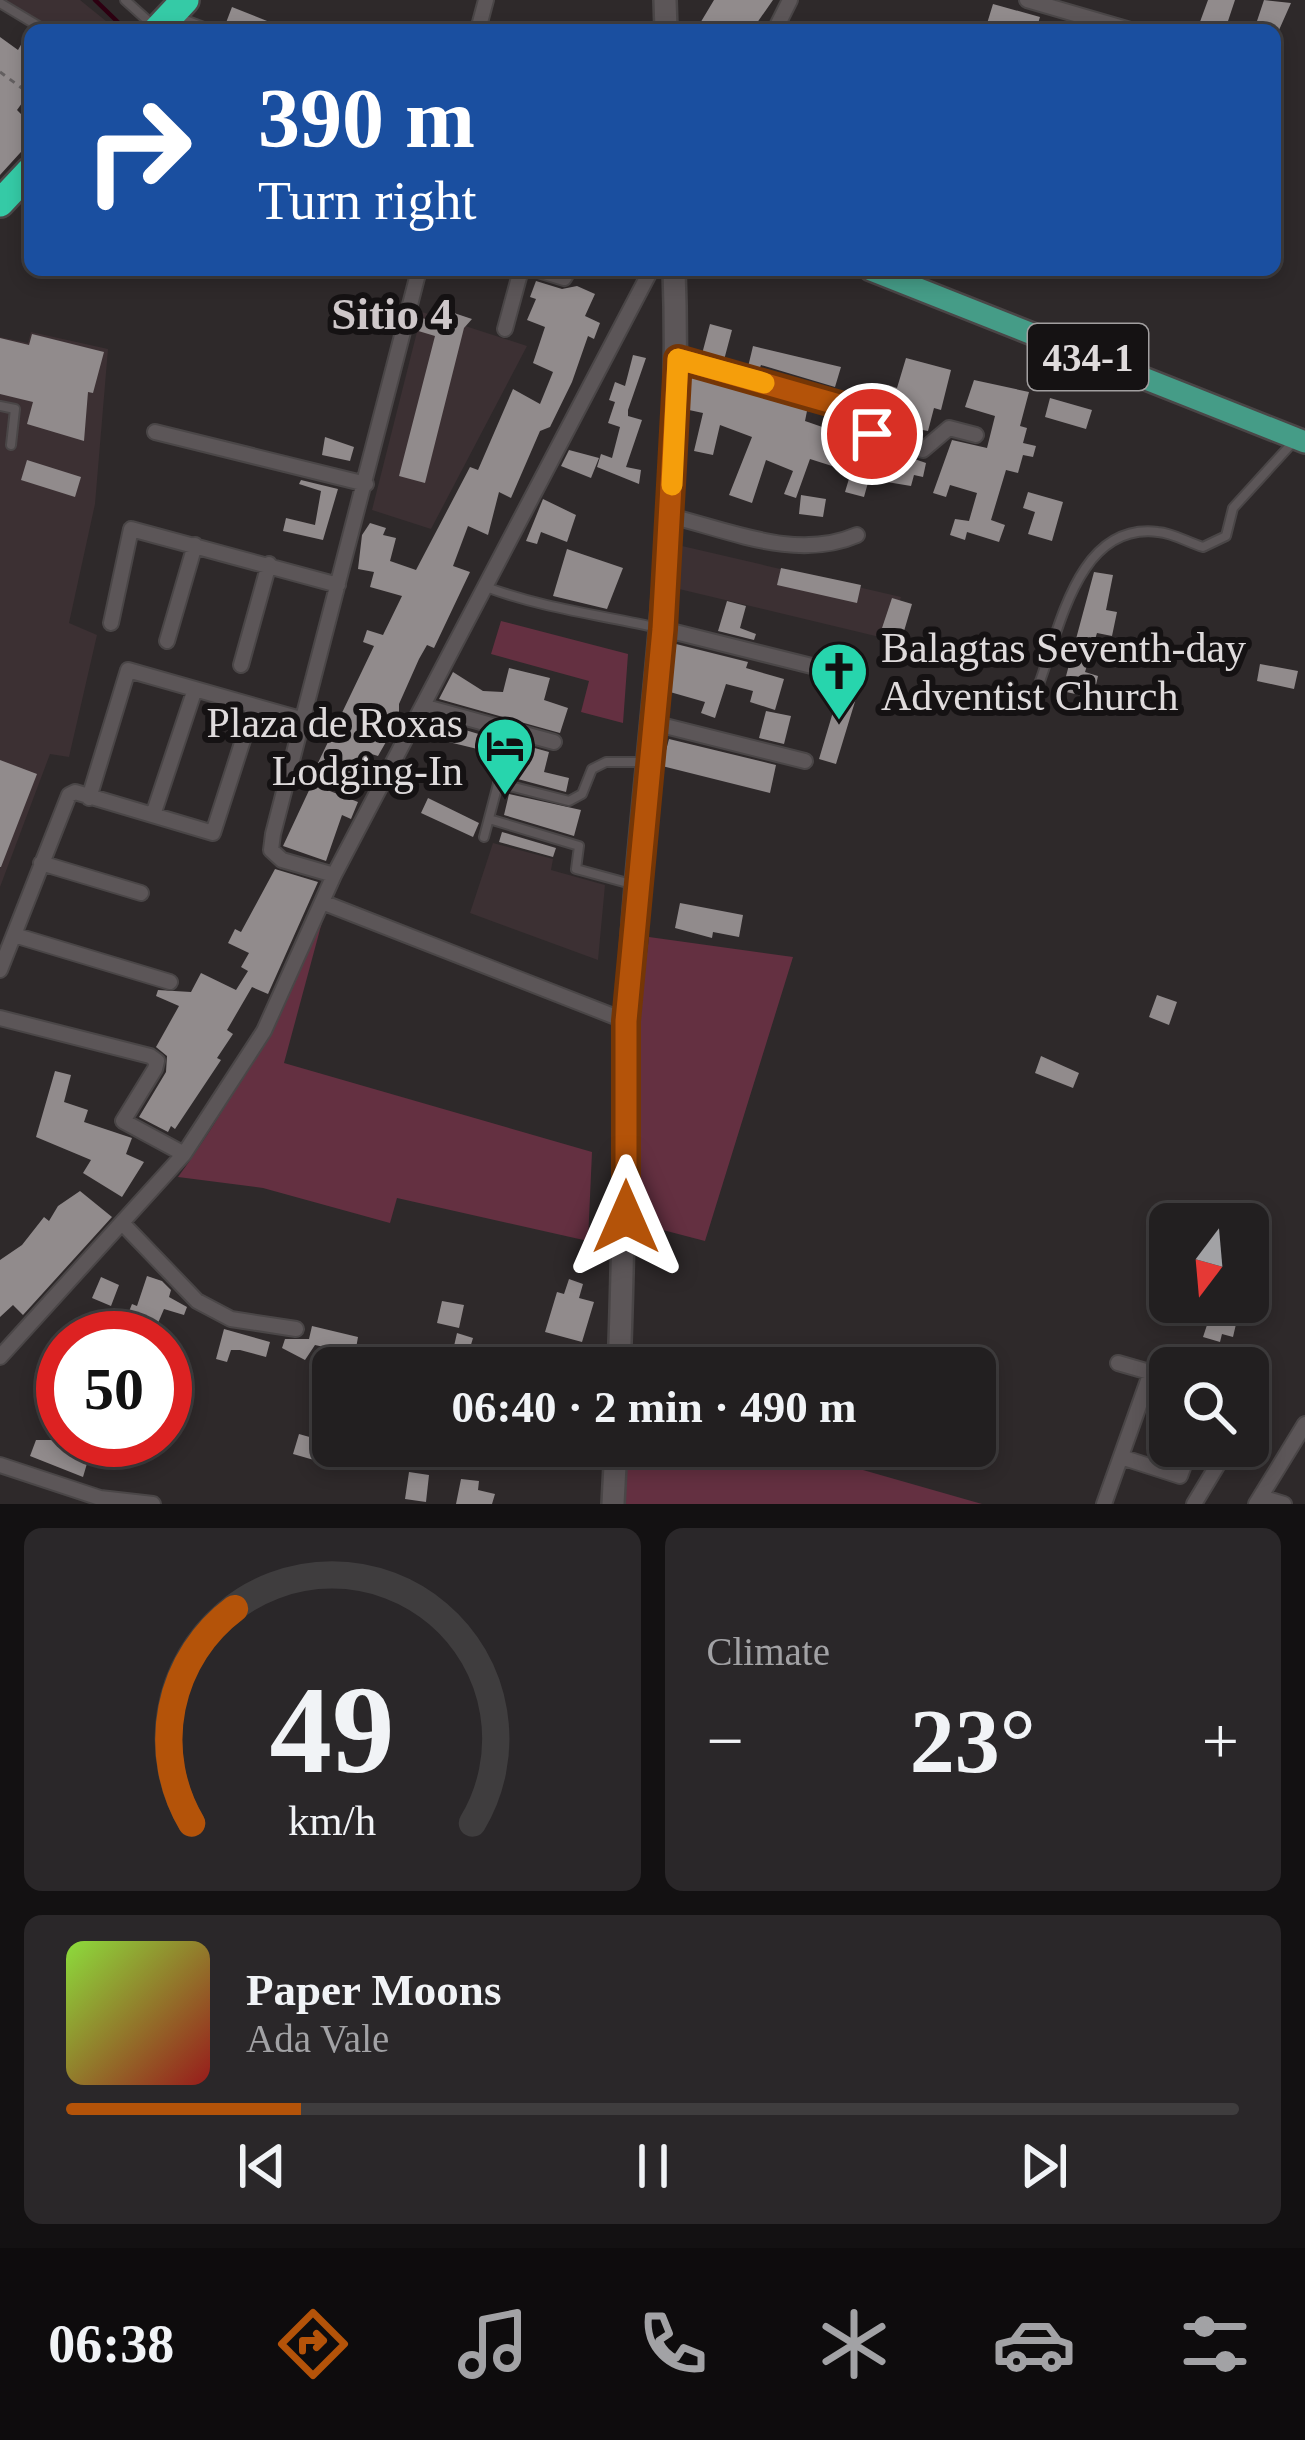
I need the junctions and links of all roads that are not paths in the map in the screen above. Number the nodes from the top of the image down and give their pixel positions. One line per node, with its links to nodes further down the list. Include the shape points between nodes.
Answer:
1 (125, 0): 4 (lane)
2 (1027, 0): 6 (street)
3 (0, 3): 5 (lane)
4 (168, 19)
5 (35, 24)
6 (1109, 24)
7 (24, 177): 8 (highway)
8 (0, 203)
9 (418, 276): 21 (street)
10 (519, 276): 14 (street)
11 (642, 276): 27 (street)
12 (674, 276): 15 (main road)
13 (886, 276): 19 (main road, 434-1)
14 (505, 328)
15 (678, 359): 18 (street, via 864,412 872,434 922,449 949,428); 22 (main road)
16 (0, 406): 20 (lane, via 15,409)
17 (154, 432): 21 (street)
18 (976, 435)
19 (1302, 437): 33 (lane, via 1233,508 1226,536 1203,548 1160,532 1129,534 1100,548 1083,568)
20 (11, 445)
21 (366, 484): 26 (street)
22 (670, 516): 23 (street, via 804,549); 29 (main road)
23 (857, 535)
24 (195, 545): 25 (street); 28 (street, via 131,529); 30 (street)
25 (269, 564): 26 (street); 31 (street)
26 (338, 585): 37 (street)
27 (486, 587): 29 (lane, via 537,606); 35 (street)
28 (111, 623)
29 (663, 629): 32 (street); 38 (main road)
30 (167, 641)
31 (241, 665)
32 (852, 676)
33 (1039, 683)
34 (194, 692): 36 (street); 44 (street, via 128,670); 45 (street)
35 (426, 707): 39 (street); 49 (street)
36 (254, 709): 37 (street); 45 (street, via 213,833)
37 (304, 720): 49 (street, via 271,850)
38 (653, 723): 40 (street); 41 (main road)
39 (554, 742)
40 (805, 761)
41 (650, 762): 43 (lane, via 606,762 569,801); 50 (main road)
42 (502, 765): 43 (lane)
43 (498, 783): 46 (lane)
44 (89, 798): 45 (street); 48 (street, via 69,795)
45 (153, 815)
46 (489, 819): 47 (lane); 50 (lane, via 579,846 576,869)
47 (484, 837)
48 (41, 863): 51 (street); 53 (street)
49 (334, 875): 52 (street)
50 (636, 885): 57 (main road)
51 (141, 892)
52 (322, 902): 57 (street); 58 (street, via 264,1031)
53 (14, 935): 54 (street); 55 (street)
54 (0, 970)
55 (170, 982)
56 (0, 1018): 58 (street, via 157,1061 123,1120)
57 (626, 1021): 61 (main road)
58 (184, 1154): 59 (street)
59 (124, 1226): 60 (street, via 197,1301 231,1319); 62 (street)
60 (296, 1329)
61 (619, 1347)
62 (0, 1358)
63 (1118, 1363): 64 (street)
64 (1149, 1371)
65 (1149, 1377): 67 (street)
66 (1305, 1424): 74 (street)
67 (1120, 1457): 70 (street); 77 (street)
68 (0, 1465): 75 (street, via 100,1498)
69 (615, 1467): 76 (main road)
70 (1149, 1467)
71 (1150, 1467): 72 (street, via 1180,1477)
72 (1184, 1467)
73 (1216, 1467): 78 (street)
74 (1259, 1500): 79 (street)
75 (153, 1504)
76 (613, 1504)
77 (1103, 1504)
78 (1194, 1504)
79 (1284, 1504)

